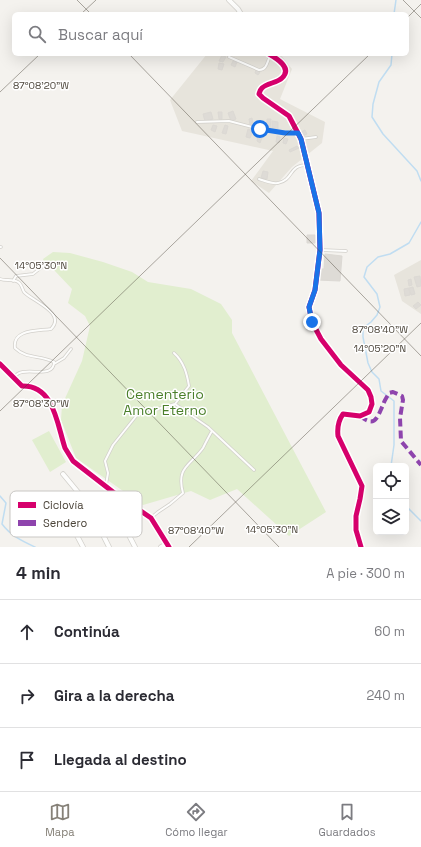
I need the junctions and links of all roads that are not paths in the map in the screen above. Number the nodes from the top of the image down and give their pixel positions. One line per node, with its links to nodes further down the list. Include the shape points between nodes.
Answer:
1 (229, 0): 2 (street)
2 (240, 12)
3 (269, 56): 5 (lane, via 263,70)
4 (273, 56): 7 (street, via 283,63 285,74 263,87 259,94 289,116)
5 (229, 57)
6 (197, 122): 7 (lane, via 229,121 260,129)
7 (298, 133): 9 (street)
8 (316, 137): 9 (lane)
9 (301, 139): 10 (street)
10 (308, 165): 11 (lane, via 296,166 285,180 279,183); 12 (street, via 319,213)
11 (259, 179)
12 (320, 250): 13 (lane); 39 (street, via 315,290 309,307 312,322 321,339 341,365 368,390 372,404 369,412 360,416 343,414 337,428 338,436 362,486 356,516 356,530)
13 (346, 251)
14 (43, 266): 16 (lane, via 33,274 16,276)
15 (0, 279): 16 (lane)
16 (13, 281): 20 (lane, via 22,285 24,292 43,305 55,318 51,329 21,333 16,340 15,348 22,354 42,357)
17 (71, 349): 20 (lane, via 64,358)
18 (174, 353): 22 (lane, via 186,372 189,386)
19 (0, 364): 21 (street)
20 (54, 364): 21 (lane, via 46,371 20,372)
21 (14, 379): 26 (street, via 22,386 31,386 50,400 68,456)
22 (175, 404): 23 (lane); 26 (lane, via 137,415 113,445 105,461 108,473)
23 (212, 431): 24 (lane); 30 (lane, via 203,448 181,473 183,493)
24 (254, 470)
25 (64, 474): 27 (street)
26 (105, 486): 28 (street)
27 (77, 491)
28 (112, 491)
29 (142, 512): 30 (street)
30 (151, 518): 34 (street)
31 (78, 537): 35 (street)
32 (104, 537): 36 (street)
33 (130, 537): 37 (street)
34 (168, 545): 38 (street)
35 (83, 547)
36 (109, 547)
37 (135, 547)
38 (161, 547)
39 (361, 547)

